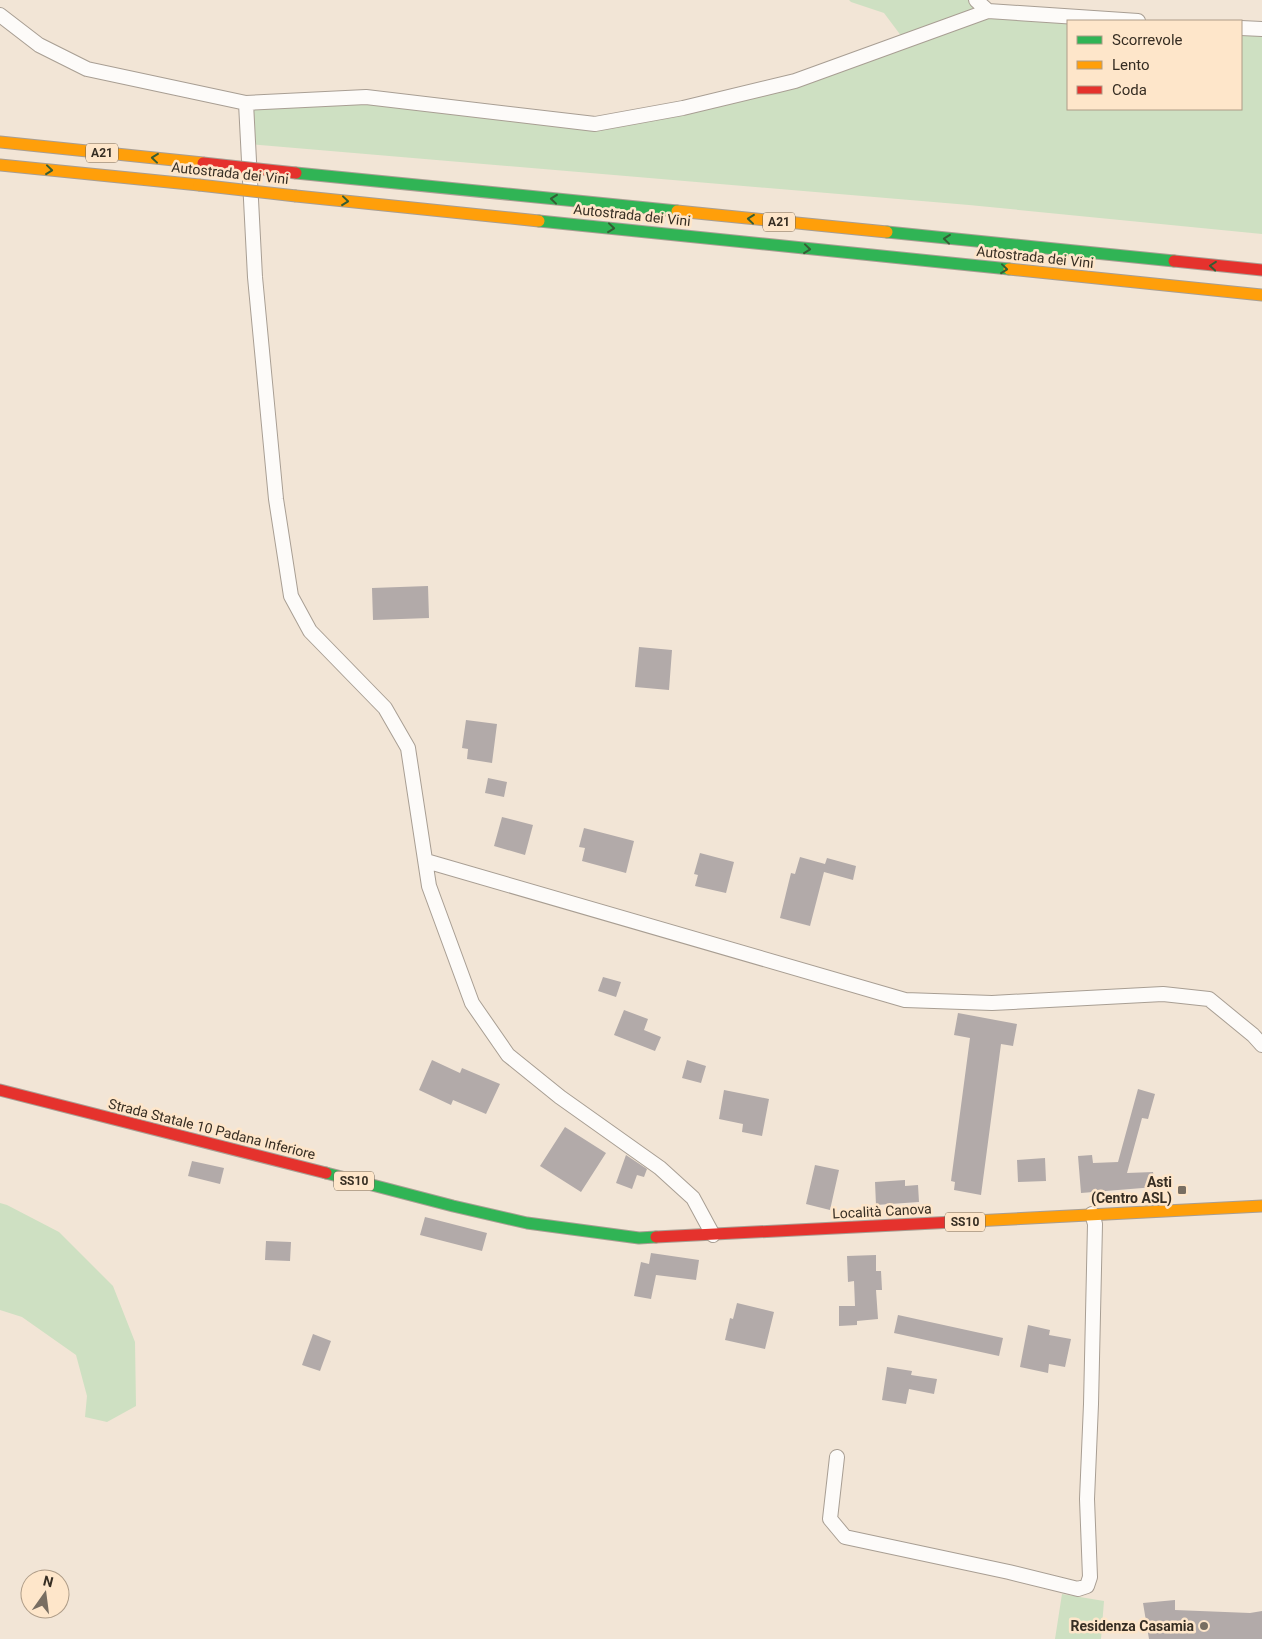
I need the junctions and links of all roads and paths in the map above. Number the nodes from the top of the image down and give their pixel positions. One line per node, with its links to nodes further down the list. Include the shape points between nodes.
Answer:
1 (976, 0): 2 (street)
2 (988, 11): 4 (street); 7 (street, via 795,81 683,108 595,124 366,97)
3 (0, 15): 7 (street, via 39,45 87,69)
4 (1123, 20)
5 (1242, 28): 6 (street)
6 (1262, 29)
7 (246, 103): 12 (street, via 255,277 276,498 291,596 310,631 385,708 408,748)
8 (0, 142): 10 (main road, Autostrada dei Vini / A21, one-way to 8, bridge)
9 (0, 165): 11 (main road, Autostrada dei Vini / A21, one-way to 11, bridge)
10 (1262, 270)
11 (1262, 295)
12 (426, 861): 13 (street, via 905,1000 992,1003 1163,994 1209,999); 17 (street, via 429,886 472,1003 508,1056 660,1168 692,1198)
13 (1262, 1045)
14 (0, 1090): 17 (main road, Strada Statale 10 Padana Inferiore / SS10, via 527,1223 639,1238)
15 (1262, 1206): 16 (main road, Località Canova / SS10)
16 (1092, 1214): 17 (main road, Località Canova / SS10); 18 (street, via 1096,1224 1087,1500 1090,1577 1087,1586 1078,1589 845,1537 830,1519)
17 (713, 1235)
18 (837, 1457)

